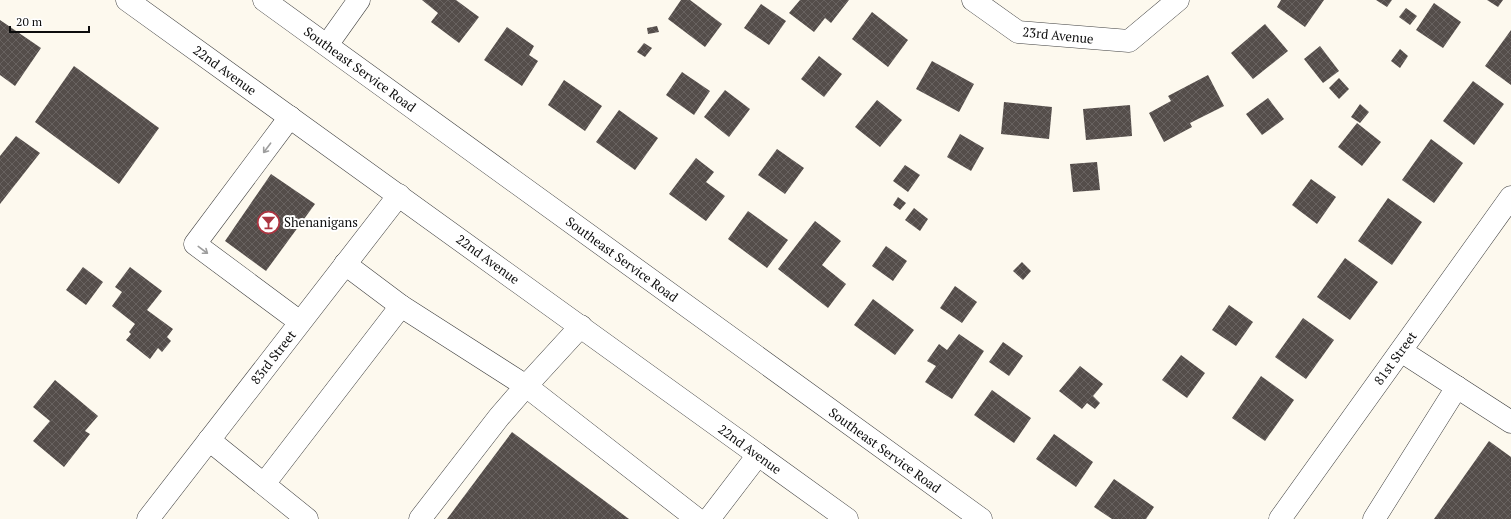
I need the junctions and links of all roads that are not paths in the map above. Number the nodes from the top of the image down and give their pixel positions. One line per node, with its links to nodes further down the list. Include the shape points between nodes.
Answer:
1 (127, 0): 7 (street, 22nd Avenue)
2 (264, 0): 6 (street, Southeast Service Road)
3 (359, 0): 6 (street)
4 (973, 0): 5 (street, 23rd Avenue, via 1018,32 1129,42)
5 (1178, 0)
6 (327, 45): 27 (street, Southeast Service Road)
7 (290, 117): 8 (street, 22nd Avenue); 12 (street, one-way to 12, via 195,244)
8 (399, 195): 10 (street, 83rd Street); 13 (street, 22nd Avenue)
9 (1511, 198): 14 (street, 81st Street)
10 (345, 264): 11 (street); 12 (street, 83rd Street)
11 (401, 306): 15 (street); 20 (street)
12 (300, 322): 18 (street, 83rd Street)
13 (581, 326): 15 (street); 19 (street, 22nd Avenue)
14 (1401, 351): 16 (street); 28 (street, 81st Street)
15 (526, 386): 23 (street); 24 (street)
16 (1457, 388): 17 (street); 29 (street)
17 (1511, 422)
18 (209, 440): 20 (street); 21 (street, 83rd Street)
19 (758, 455): 25 (street); 26 (street, 22nd Avenue)
20 (264, 484): 22 (street)
21 (148, 519)
22 (308, 519)
23 (420, 519)
24 (697, 519)
25 (709, 519)
26 (847, 519)
27 (981, 519)
28 (1280, 519)
29 (1374, 519)

